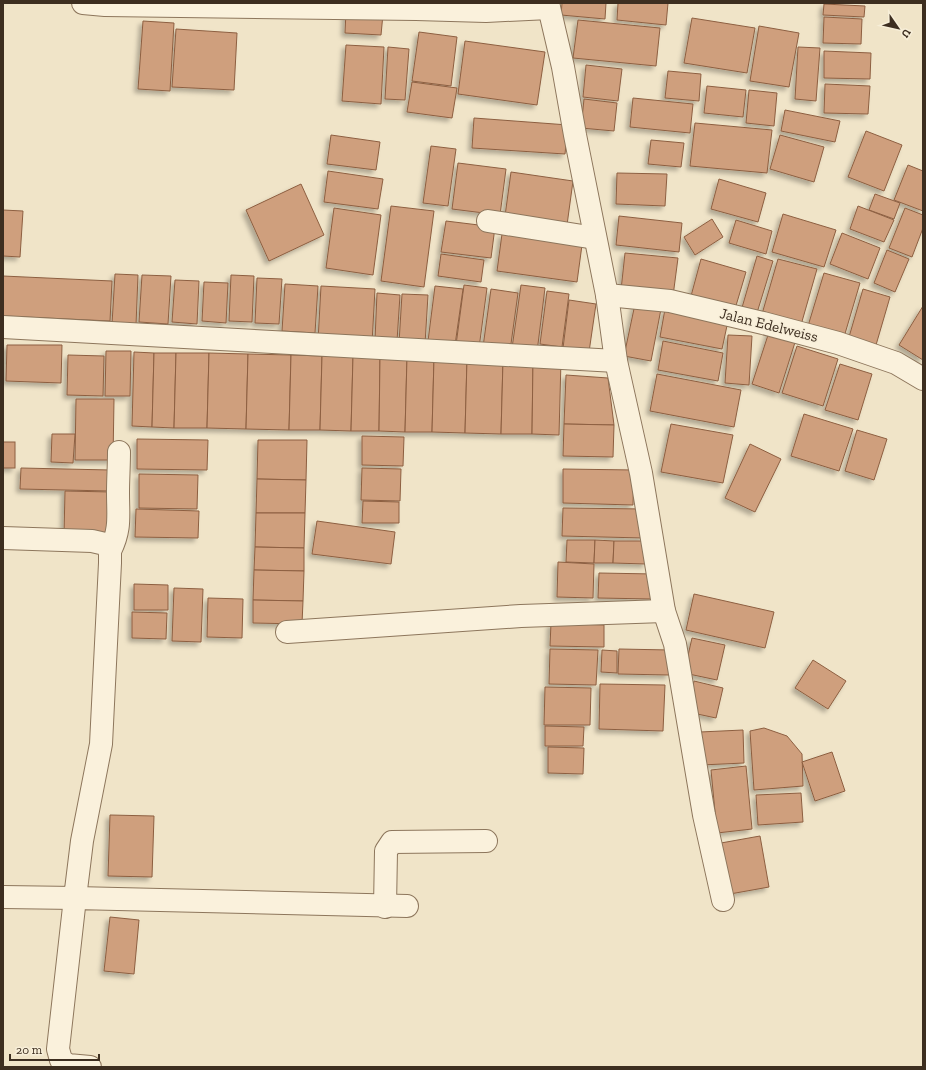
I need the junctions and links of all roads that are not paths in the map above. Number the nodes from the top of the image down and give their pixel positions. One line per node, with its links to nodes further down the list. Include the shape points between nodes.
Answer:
1 (83, 3): 2 (street, via 486,11)
2 (549, 5): 4 (street)
3 (488, 220): 4 (street)
4 (595, 238): 5 (street)
5 (608, 295): 7 (street); 8 (street, Jalan Edelweiss, via 670,301 763,323 838,343 896,363)
6 (3, 327): 7 (street)
7 (616, 361): 12 (street, via 641,473)
8 (923, 379)
9 (119, 452): 11 (street, via 119,525)
10 (3, 538): 11 (street, via 92,541 105,544)
11 (110, 551): 16 (street, via 101,744 82,841)
12 (664, 611): 13 (street, via 521,616); 17 (street, via 675,644 704,815)
13 (287, 632)
14 (486, 841): 19 (street, via 392,842 386,851)
15 (3, 897): 16 (street)
16 (75, 898): 19 (street); 20 (street, via 58,1049 61,1060 68,1065)
17 (723, 900)
18 (407, 906): 19 (street)
19 (385, 907)
20 (90, 1067)

